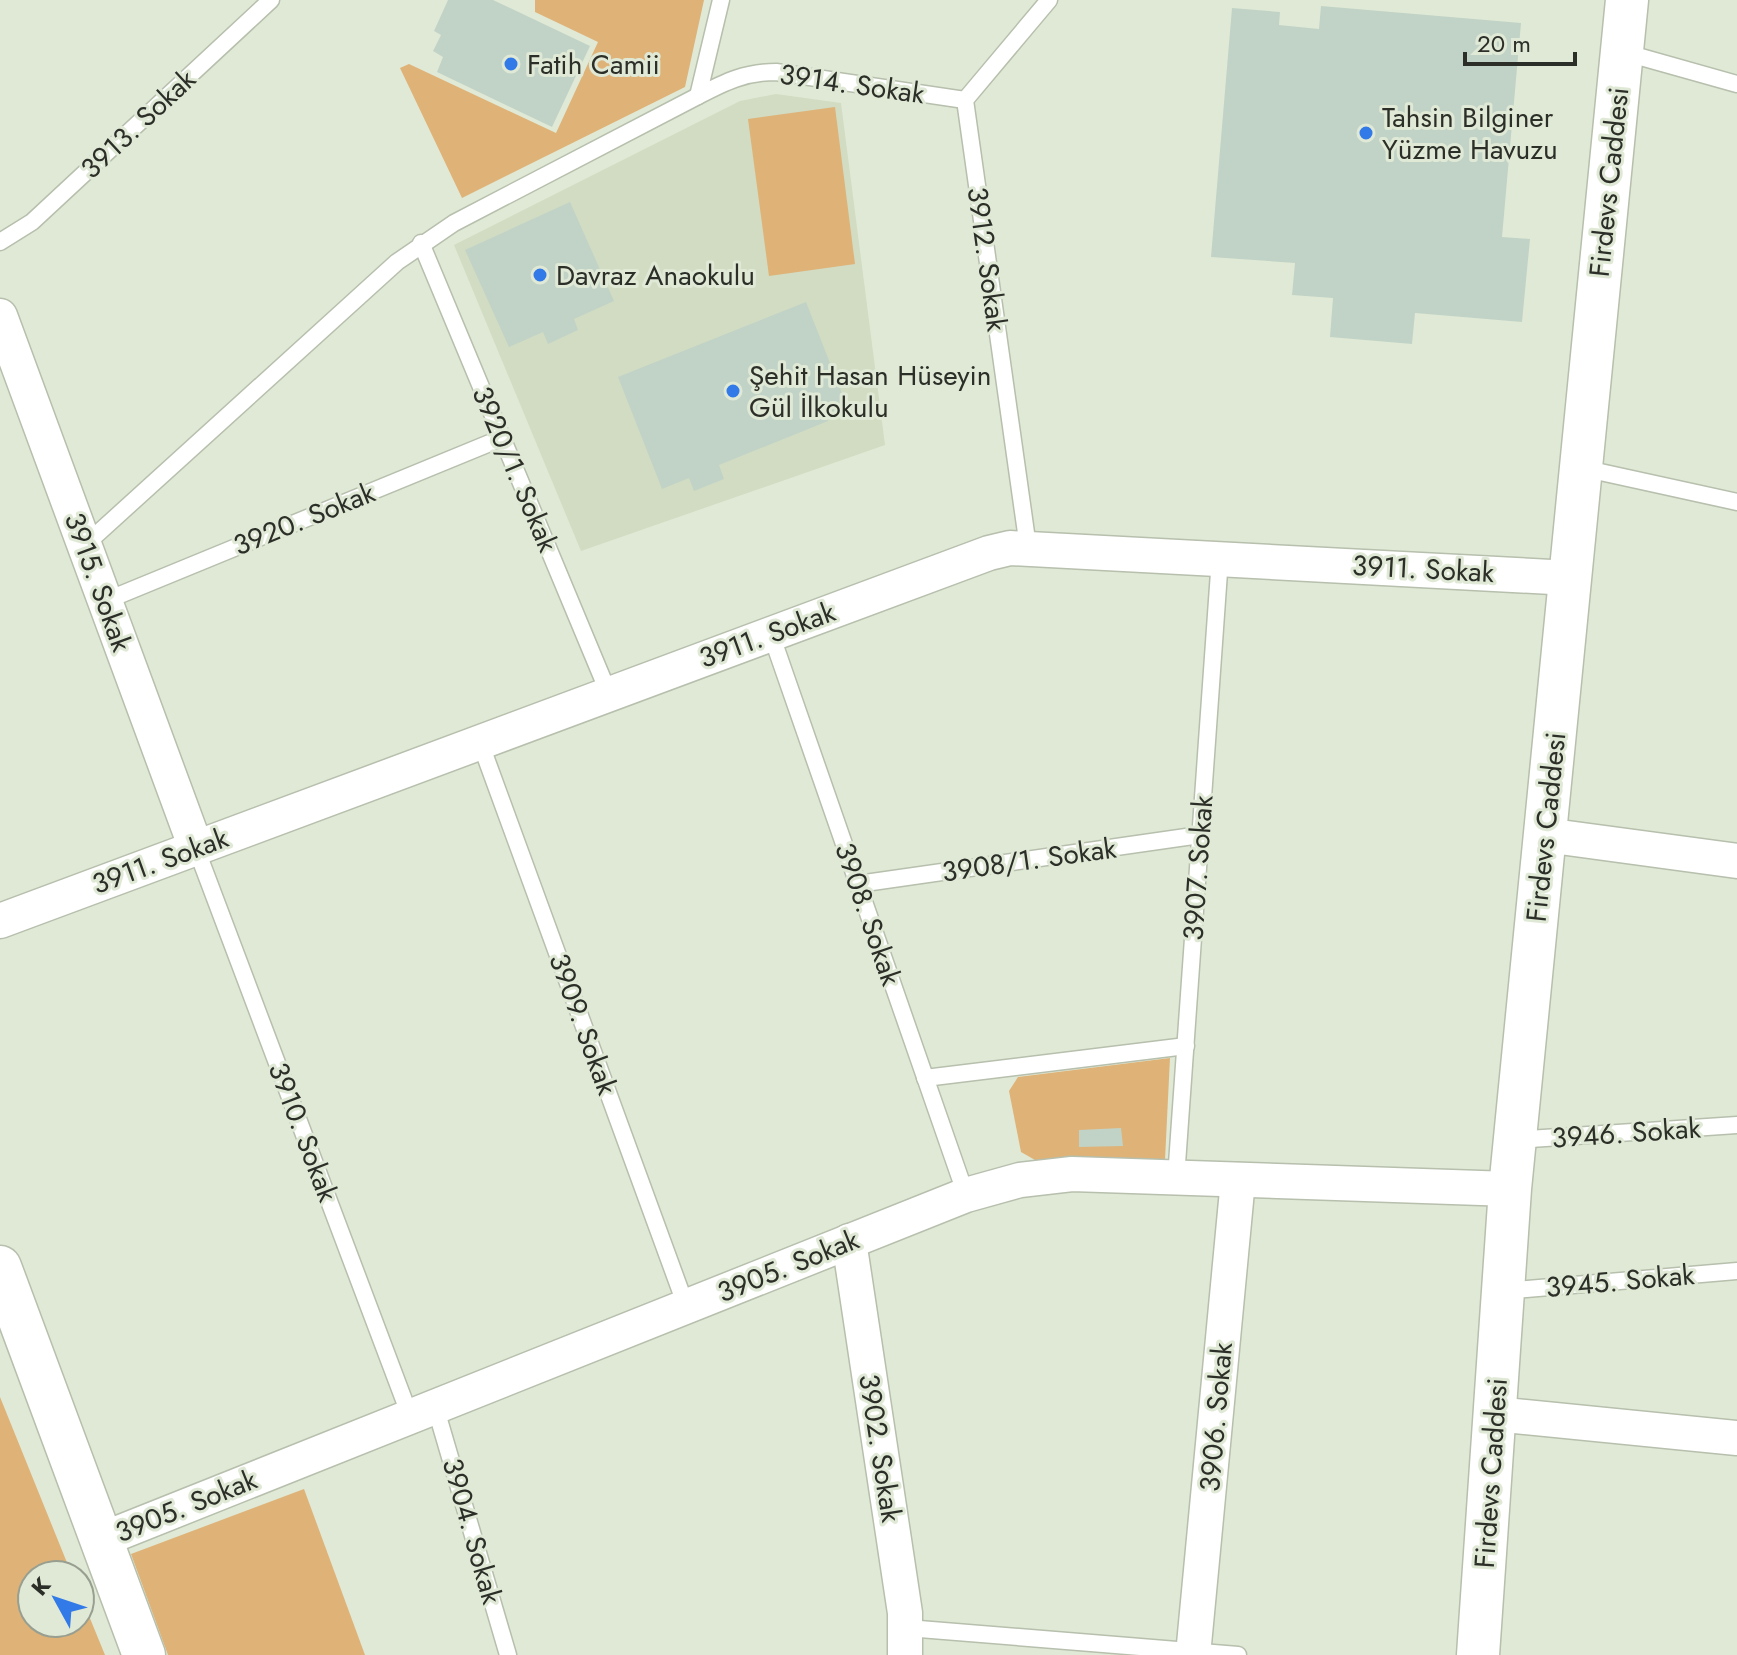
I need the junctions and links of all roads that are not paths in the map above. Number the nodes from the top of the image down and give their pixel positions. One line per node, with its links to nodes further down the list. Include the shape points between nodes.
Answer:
1 (271, 0): 9 (lane, 3913. Sokak, via 32,222)
2 (721, 0): 7 (lane)
3 (1049, 0): 8 (lane)
4 (1627, 0): 5 (street, Firdevs Caddesi)
5 (1622, 52): 6 (lane); 13 (street, Firdevs Caddesi)
6 (1737, 84)
7 (698, 96): 8 (lane, 3914. Sokak, via 733,77 776,72); 10 (lane, 3914. Sokak)
8 (965, 100): 16 (lane, 3912. Sokak)
9 (0, 242)
10 (421, 243): 12 (lane, 3920/1. Sokak); 15 (lane, 3914. Sokak)
11 (0, 316): 15 (street, 3915. Sokak)
12 (502, 438): 19 (lane, 3920. Sokak); 21 (lane, 3920/1. Sokak)
13 (1580, 467): 14 (lane); 18 (street, Firdevs Caddesi)
14 (1737, 502)
15 (85, 545): 19 (street, 3915. Sokak)
16 (1028, 547): 17 (street, 3911. Sokak); 20 (street, 3911. Sokak, via 989,553)
17 (1220, 558): 18 (street, 3911. Sokak); 23 (lane, 3907. Sokak)
18 (1570, 578): 24 (street, Firdevs Caddesi)
19 (105, 601): 25 (street, 3915. Sokak)
20 (771, 634): 21 (street, 3911. Sokak); 27 (lane, 3908. Sokak)
21 (609, 694): 22 (street, 3911. Sokak)
22 (480, 742): 25 (street, 3911. Sokak); 41 (lane, 3909. Sokak)
23 (1200, 835): 27 (lane, 3908/1. Sokak); 29 (lane, 3907. Sokak)
24 (1545, 835): 26 (street); 32 (street, Firdevs Caddesi)
25 (196, 848): 28 (street, 3911. Sokak); 43 (lane, 3910. Sokak)
26 (1737, 861)
27 (858, 884): 30 (lane, 3908. Sokak)
28 (0, 921)
29 (1186, 1046): 30 (lane); 33 (lane, 3907. Sokak)
30 (925, 1078): 36 (lane, 3908. Sokak)
31 (1737, 1125): 32 (lane, 3946. Sokak)
32 (1515, 1140): 35 (street, Firdevs Caddesi)
33 (1176, 1178): 34 (street, 3905. Sokak); 36 (street, 3905. Sokak, via 1072,1174 1020,1180)
34 (1238, 1180): 35 (street, 3905. Sokak); 48 (street, 3906. Sokak)
35 (1510, 1189): 40 (street, Firdevs Caddesi)
36 (966, 1195): 37 (street, 3905. Sokak)
37 (849, 1241): 41 (street, 3905. Sokak); 47 (street, 3902. Sokak)
38 (0, 1267): 42 (street)
39 (1737, 1271): 40 (lane, 3945. Sokak)
40 (1503, 1291): 44 (street, Firdevs Caddesi)
41 (686, 1306): 43 (street, 3905. Sokak)
42 (12, 1339): 46 (street)
43 (423, 1411): 46 (street, 3905. Sokak); 50 (lane, 3904. Sokak)
44 (1495, 1414): 45 (street); 52 (street, Firdevs Caddesi)
45 (1737, 1438)
46 (101, 1540): 49 (street)
47 (906, 1641): 48 (lane)
48 (1193, 1653): 51 (lane)
49 (144, 1655)
50 (508, 1655)
51 (1238, 1655)
52 (1478, 1655)

